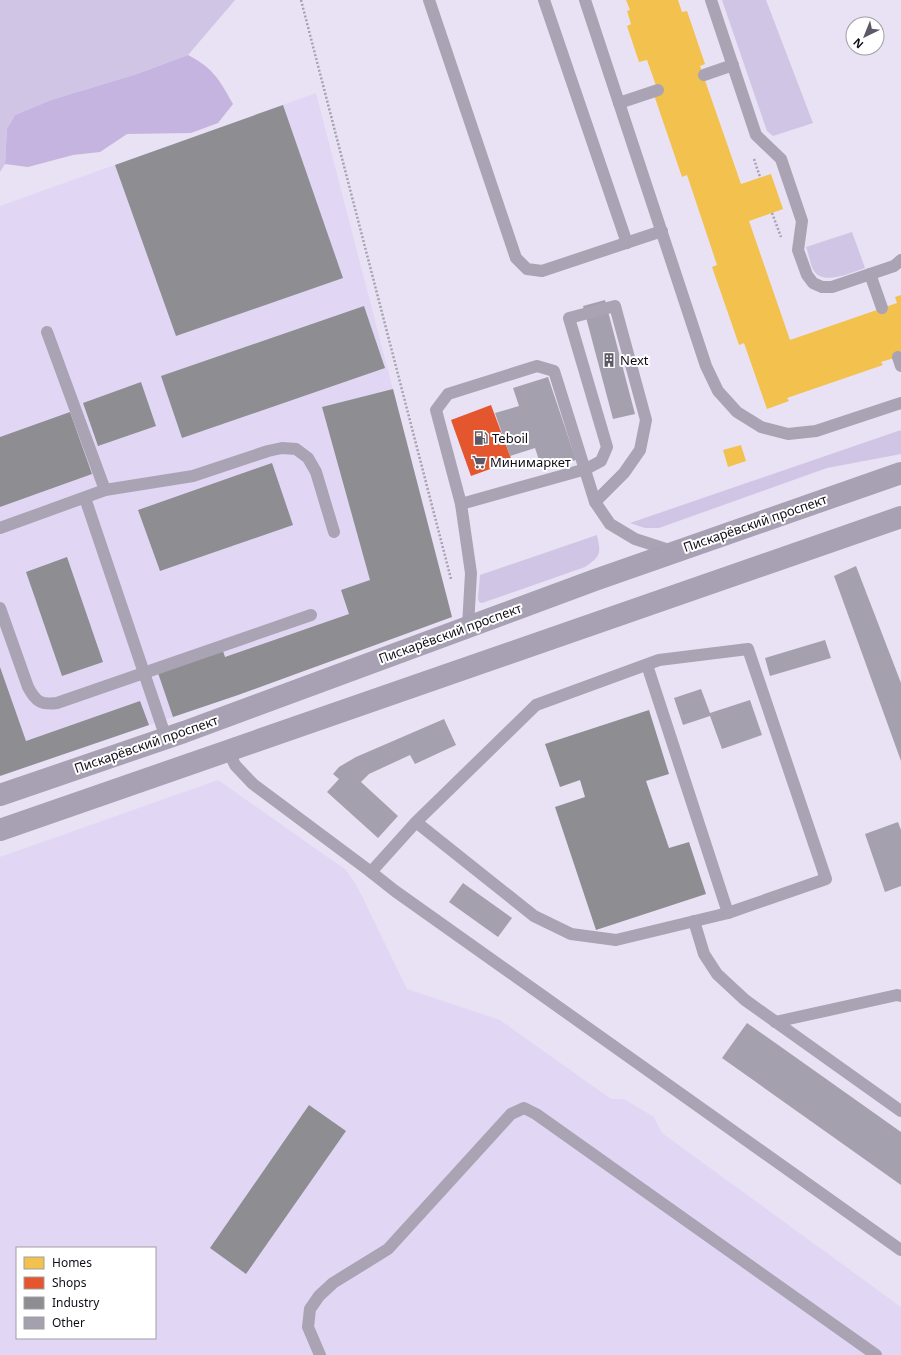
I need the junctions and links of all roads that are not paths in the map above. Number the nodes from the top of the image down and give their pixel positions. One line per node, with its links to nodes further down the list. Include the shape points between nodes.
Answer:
1 (428, 0): 10 (lane, via 516,258 527,269 542,271)
2 (544, 0): 10 (lane)
3 (585, 0): 8 (lane)
4 (711, 0): 5 (lane)
5 (733, 66): 6 (lane); 12 (lane, via 756,135 780,159 802,221 798,250 807,275 813,283 822,288)
6 (704, 75)
7 (658, 90): 8 (lane)
8 (619, 103): 9 (lane)
9 (662, 231): 10 (lane); 15 (lane, via 706,366 718,391 737,412 761,427 788,434 816,431)
10 (627, 243)
11 (901, 260): 12 (lane, via 894,266)
12 (870, 274): 13 (lane)
13 (882, 308)
14 (47, 332): 18 (lane)
15 (901, 403)
16 (586, 469): 20 (lane); 20 (lane, via 601,461 607,447 569,318 615,306 646,420 640,450 624,474); 21 (lane); 21 (lane, via 554,371 537,366 448,394 436,410)
17 (901, 473): 25 (main road, Пискарёвский проспект)
18 (105, 490): 19 (lane); 24 (lane, via 193,476 268,451 296,449 308,458 316,472)
19 (85, 498): 23 (lane); 30 (lane)
20 (595, 502): 25 (lane, via 610,524 635,539)
21 (461, 504): 28 (lane, via 471,573)
22 (900, 520): 32 (main road)
23 (0, 528)
24 (334, 532)
25 (673, 552): 28 (main road, Пискарёвский проспект)
26 (0, 608): 30 (lane, via 28,688 33,697 40,702 57,703)
27 (312, 615): 30 (lane)
28 (468, 626): 31 (main road, Пискарёвский проспект)
29 (647, 665): 34 (lane, via 536,705); 37 (lane); 37 (lane, via 659,660 748,649 826,879)
30 (145, 673): 31 (lane)
31 (166, 738): 33 (main road, Пискарёвский проспект)
32 (228, 750): 35 (main road); 36 (lane, via 235,765 252,784)
33 (0, 796)
34 (416, 822): 36 (lane); 38 (lane, via 534,916 571,934 616,940)
35 (0, 830)
36 (371, 872): 42 (lane)
37 (728, 912): 38 (lane)
38 (694, 921): 40 (lane, via 704,954 717,974 744,1000)
39 (901, 996): 40 (lane)
40 (775, 1022): 41 (lane)
41 (901, 1111)
42 (901, 1250)
43 (320, 1355): 44 (lane, via 308,1327 310,1309 319,1296 333,1283 388,1249 512,1114 524,1108)
44 (876, 1355)

